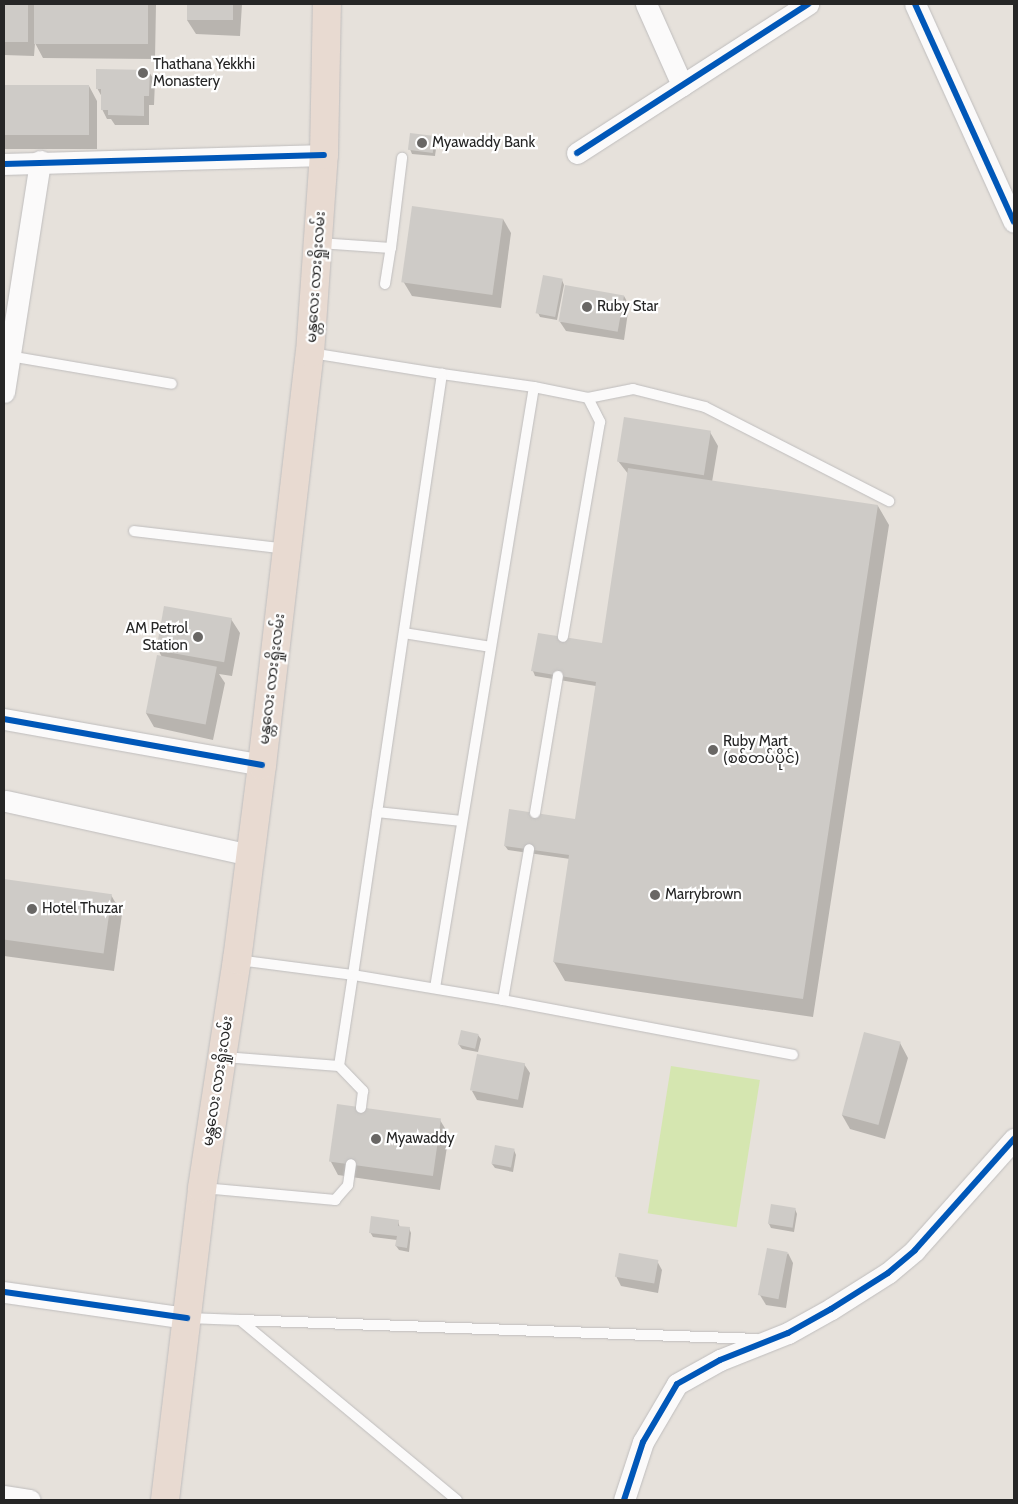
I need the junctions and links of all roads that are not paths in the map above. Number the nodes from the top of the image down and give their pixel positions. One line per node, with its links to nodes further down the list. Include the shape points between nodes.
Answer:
1 (327, 4): 7 (highway, မန္တလေး လားရှိုးလမ်း)
2 (646, 4): 5 (street)
3 (808, 4): 5 (street)
4 (915, 4): 11 (street)
5 (682, 85): 6 (street)
6 (577, 154)
7 (324, 155): 9 (street); 12 (highway, မန္တလေး လားရှိုးလမ်း)
8 (402, 158): 13 (lane)
9 (40, 161): 10 (street); 16 (street)
10 (4, 164)
11 (1012, 213)
12 (318, 243): 13 (lane); 15 (highway, မန္တလေး လားရှိုးလမ်း)
13 (391, 248): 14 (lane)
14 (385, 284)
15 (310, 353): 17 (lane); 24 (highway, မန္တလေး လားရှိုးလမ်း)
16 (9, 356): 18 (lane); 20 (street)
17 (442, 374): 19 (lane); 25 (lane)
18 (172, 384)
19 (534, 387): 21 (lane); 27 (lane)
20 (4, 392)
21 (588, 398): 22 (lane, via 633,389 705,407); 26 (lane, via 600,422)
22 (890, 500)
23 (134, 531): 24 (lane)
24 (287, 549): 30 (highway, မန္တလေး လားရှိုးလမ်း)
25 (404, 633): 27 (lane); 32 (lane)
26 (563, 637)
27 (491, 647): 34 (lane)
28 (558, 676): 33 (lane)
29 (4, 719): 30 (street)
30 (262, 765): 36 (highway, မန္တလေး လားရှိုးလမ်း)
31 (6, 801): 36 (street)
32 (377, 812): 34 (lane); 38 (lane)
33 (535, 813)
34 (462, 821): 39 (lane)
35 (529, 849): 40 (lane)
36 (250, 855): 37 (highway, မန္တလေး လားရှိုးလမ်း)
37 (237, 960): 38 (lane); 42 (highway, မန္တလေး လားရှိုးလမ်း)
38 (353, 975): 39 (lane); 43 (lane)
39 (435, 988): 40 (lane)
40 (503, 1000): 41 (lane)
41 (793, 1055)
42 (222, 1056): 43 (lane); 47 (highway, မန္တလေး လားရှိုးလမ်း)
43 (339, 1066): 44 (lane, via 363,1091)
44 (361, 1108)
45 (1014, 1139): 51 (street, via 915,1250 888,1273 831,1309)
46 (351, 1164): 47 (lane, via 348,1185 335,1200)
47 (202, 1188): 49 (highway, မန္တလေး လားရှိုးလမ်း)
48 (4, 1292): 49 (street)
49 (187, 1318): 50 (lane); 54 (highway, မန္တလေး လားရှိုးလမ်း)
50 (240, 1320): 51 (lane); 55 (lane)
51 (770, 1340): 56 (street, via 720,1360 676,1384 643,1442)
52 (4, 1496): 53 (street)
53 (30, 1500)
54 (165, 1500)
55 (457, 1500)
56 (624, 1500)

